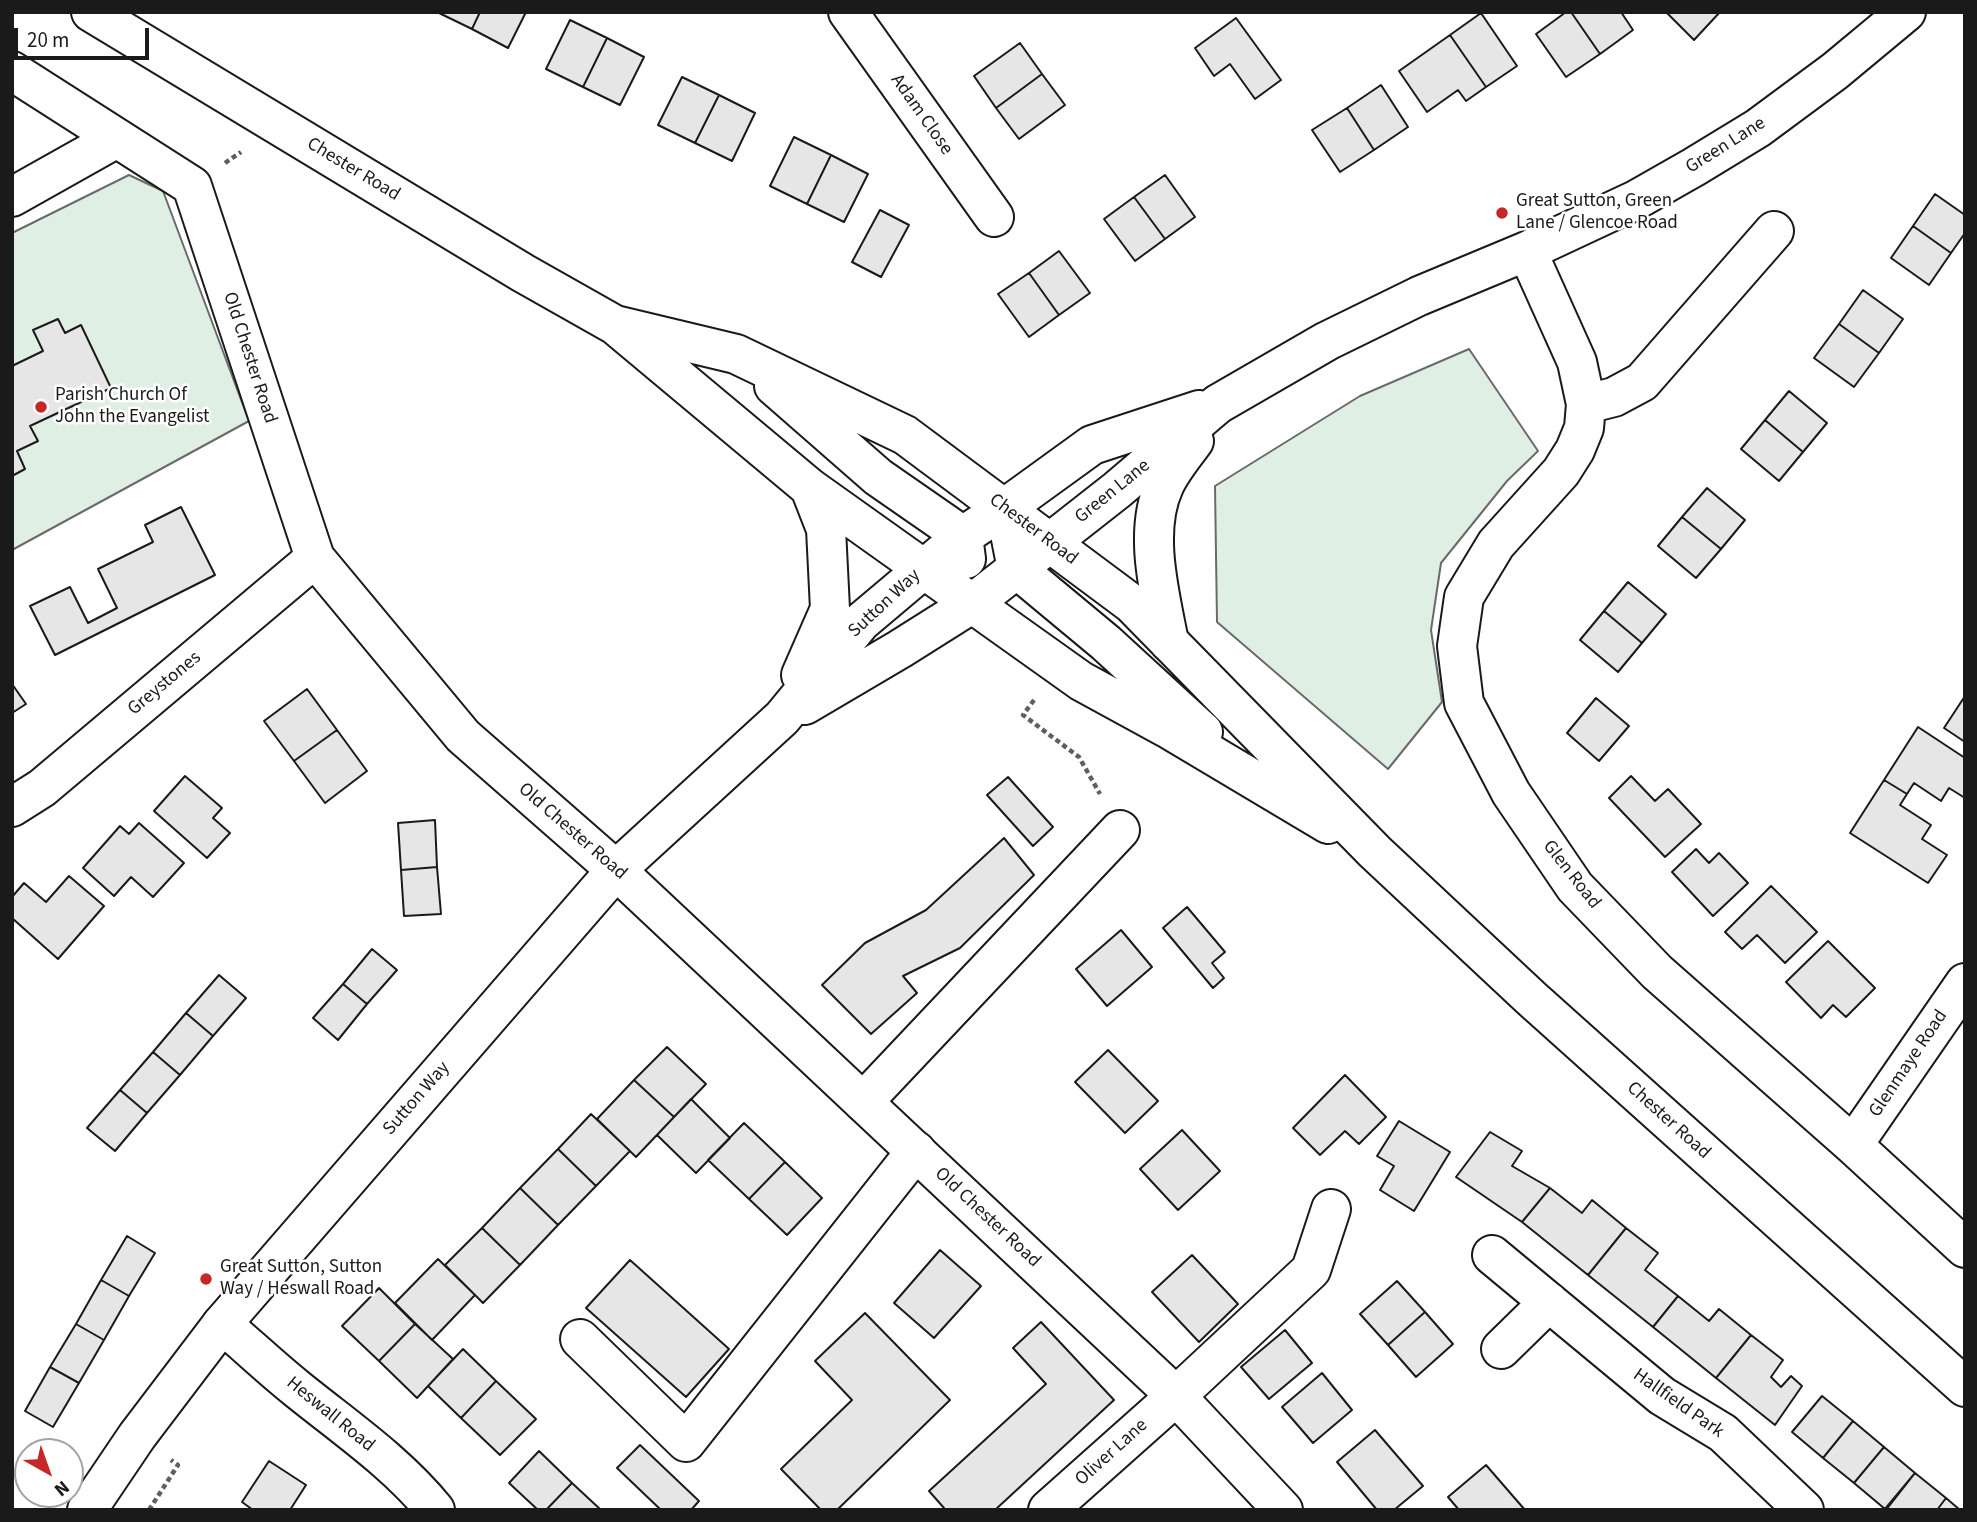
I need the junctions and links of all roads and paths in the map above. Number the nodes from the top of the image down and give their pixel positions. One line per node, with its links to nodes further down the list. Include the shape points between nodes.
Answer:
1 (91, 12): 5 (main road, Chester Road)
2 (848, 12): 9 (main road, Adam Close)
3 (1906, 12): 11 (main road, Green Lane, via 1758,128 1636,200)
4 (12, 71): 6 (main road)
5 (279, 125): 7 (path); 12 (main road, Chester Road)
6 (117, 138): 7 (main road); 8 (main road)
7 (192, 186): 20 (main road, Old Chester Road)
8 (12, 197)
9 (994, 217)
10 (1774, 231): 15 (main road, via 1643,382 1614,397)
11 (1527, 251): 14 (main road, Green Lane, via 1327,341); 15 (main road, via 1577,362)
12 (615, 325): 13 (main road, Chester Road); 16 (main road, Chester Road)
13 (736, 354): 17 (main road, Chester Road, via 905,435); 18 (main road, via 878,477)
14 (1218, 404): 17 (main road, Green Lane, via 1092,445); 19 (main road, Green Lane); 24 (main road, Green Lane, via 1164,486 1155,513 1155,572)
15 (1586, 404): 34 (main road, Glen Road, via 1584,428 1575,450 1496,544 1464,597 1457,646 1464,703 1511,793 1575,887 1657,972)
16 (810, 488): 21 (main road, Chester Road); 26 (main road, Sutton Way, via 827,528 830,609)
17 (1005, 508): 18 (main road, Sutton Way); 19 (main road, Chester Road); 22 (main road)
18 (963, 536): 21 (main road, Sutton Way); 23 (main road)
19 (1050, 543): 22 (main road, Green Lane); 24 (main road, Chester Road, via 1132,604)
20 (315, 558): 28 (main road, Greystones, via 42,788); 31 (main road, Old Chester Road, via 463,736)
21 (923, 569): 23 (main road, Chester Road); 26 (main road, Sutton Way, via 861,622)
22 (1017, 569): 23 (main road, Green Lane); 27 (main road, via 1106,643)
23 (973, 603): 25 (main road, Chester Road); 26 (main road, Sutton Way)
24 (1169, 642): 30 (main road, Chester Road)
25 (1059, 665): 27 (main road, Chester Road); 29 (path, via 1023,715 1079,757)
26 (782, 718): 31 (main road, Sutton Way)
27 (1258, 783): 30 (main road, Chester Road)
28 (12, 807)
29 (1120, 830): 33 (main road)
30 (1375, 852): 43 (main road, Chester Road)
31 (616, 870): 33 (main road, Old Chester Road); 40 (main road, Sutton Way)
32 (1965, 983): 34 (main road, Glenmaye Road)
33 (863, 1102): 35 (main road, Old Chester Road)
34 (1853, 1145): 37 (main road, Glen Road)
35 (916, 1151): 41 (main road, via 685,1442); 44 (main road, Old Chester Road)
36 (1331, 1209): 44 (main road, Oliver Lane, via 1311,1270)
37 (1965, 1248)
38 (1492, 1255): 39 (main road, Hallfield Park)
39 (1549, 1302): 42 (main road); 49 (main road, Hallfield Park, via 1662,1396 1723,1433)
40 (222, 1324): 45 (main road, Sutton Way); 46 (main road, Heswall Road, via 371,1448)
41 (580, 1339)
42 (1501, 1349)
43 (1965, 1387)
44 (1176, 1396): 47 (main road, Oliver Lane); 48 (main road, Old Chester Road)
45 (87, 1510)
46 (435, 1510)
47 (1048, 1510)
48 (1283, 1510)
49 (1804, 1510)

